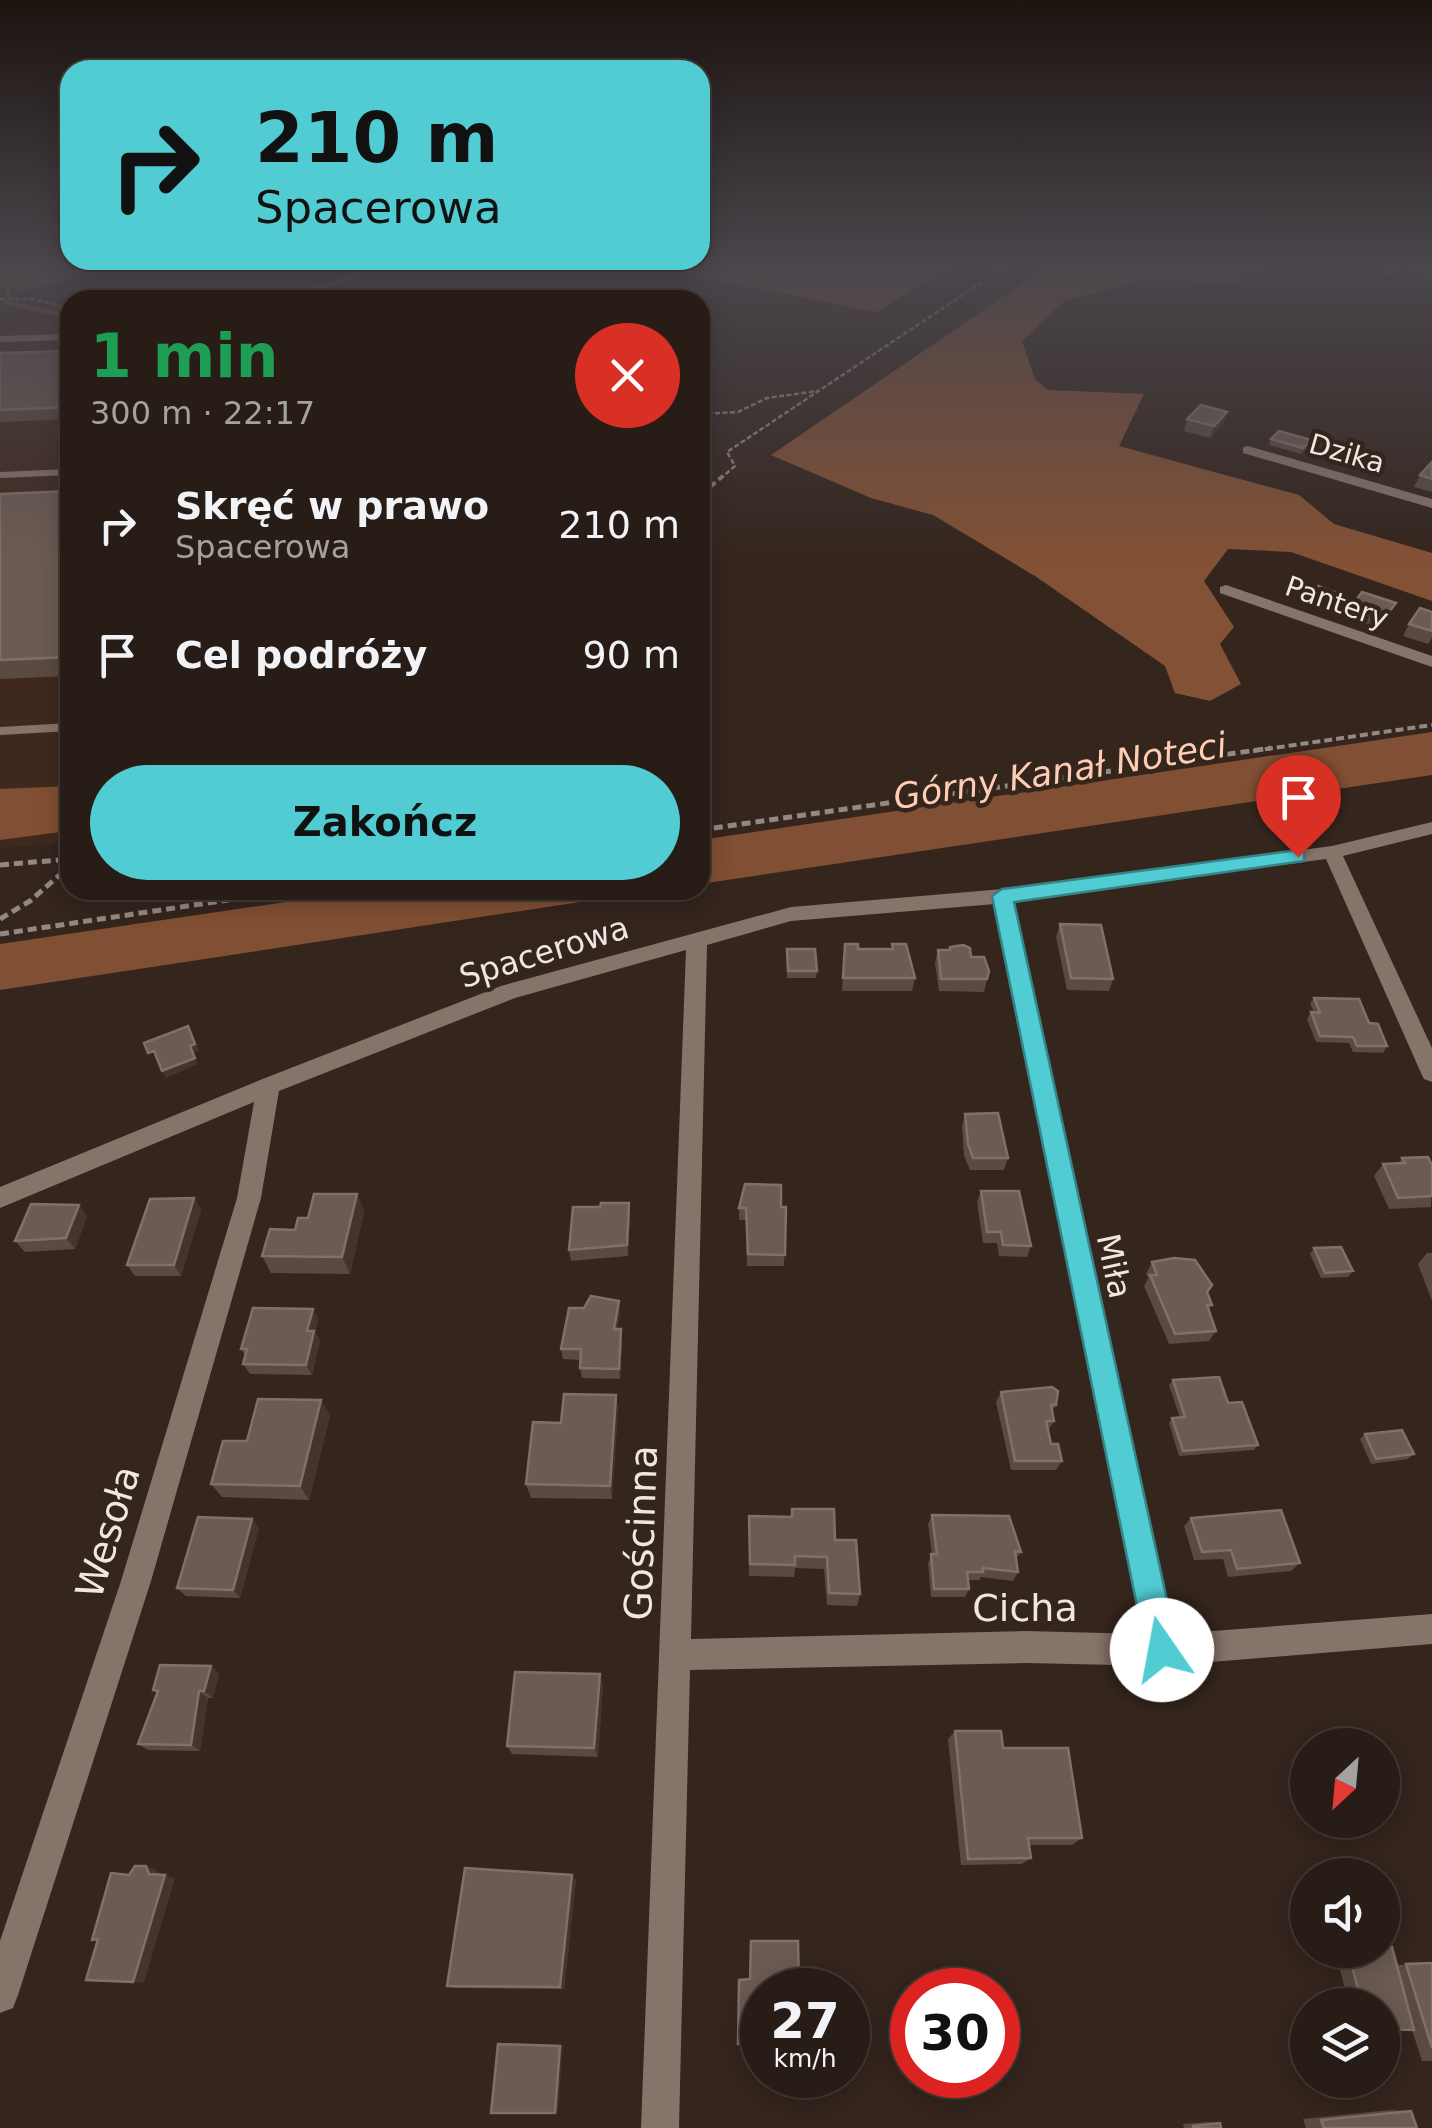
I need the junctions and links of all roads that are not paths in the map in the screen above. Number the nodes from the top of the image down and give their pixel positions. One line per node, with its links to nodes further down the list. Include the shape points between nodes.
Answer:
1 (1248, 450): 4 (street, Dzika)
2 (60, 472): 3 (lane)
3 (0, 475)
4 (1432, 504)
5 (1226, 590): 6 (street, Pantery)
6 (1432, 662)
7 (60, 728): 8 (lane)
8 (0, 731)
9 (1432, 828): 10 (street, Spacerowa)
10 (1332, 852): 11 (street, Spacerowa); 13 (street)
11 (1002, 896): 12 (street, Spacerowa, via 791,914); 17 (street, Miła)
12 (697, 941): 14 (street, Spacerowa, via 508,992); 18 (street, Gościnna)
13 (1432, 1073)
14 (268, 1086): 15 (street, Spacerowa); 19 (street, Wesoła, via 248,1198 136,1581)
15 (0, 1198)
16 (1432, 1629): 17 (street, Cicha)
17 (1162, 1650): 18 (street, Cicha)
18 (677, 1655): 20 (street, Gościnna)
19 (0, 1995)
20 (660, 2128)

